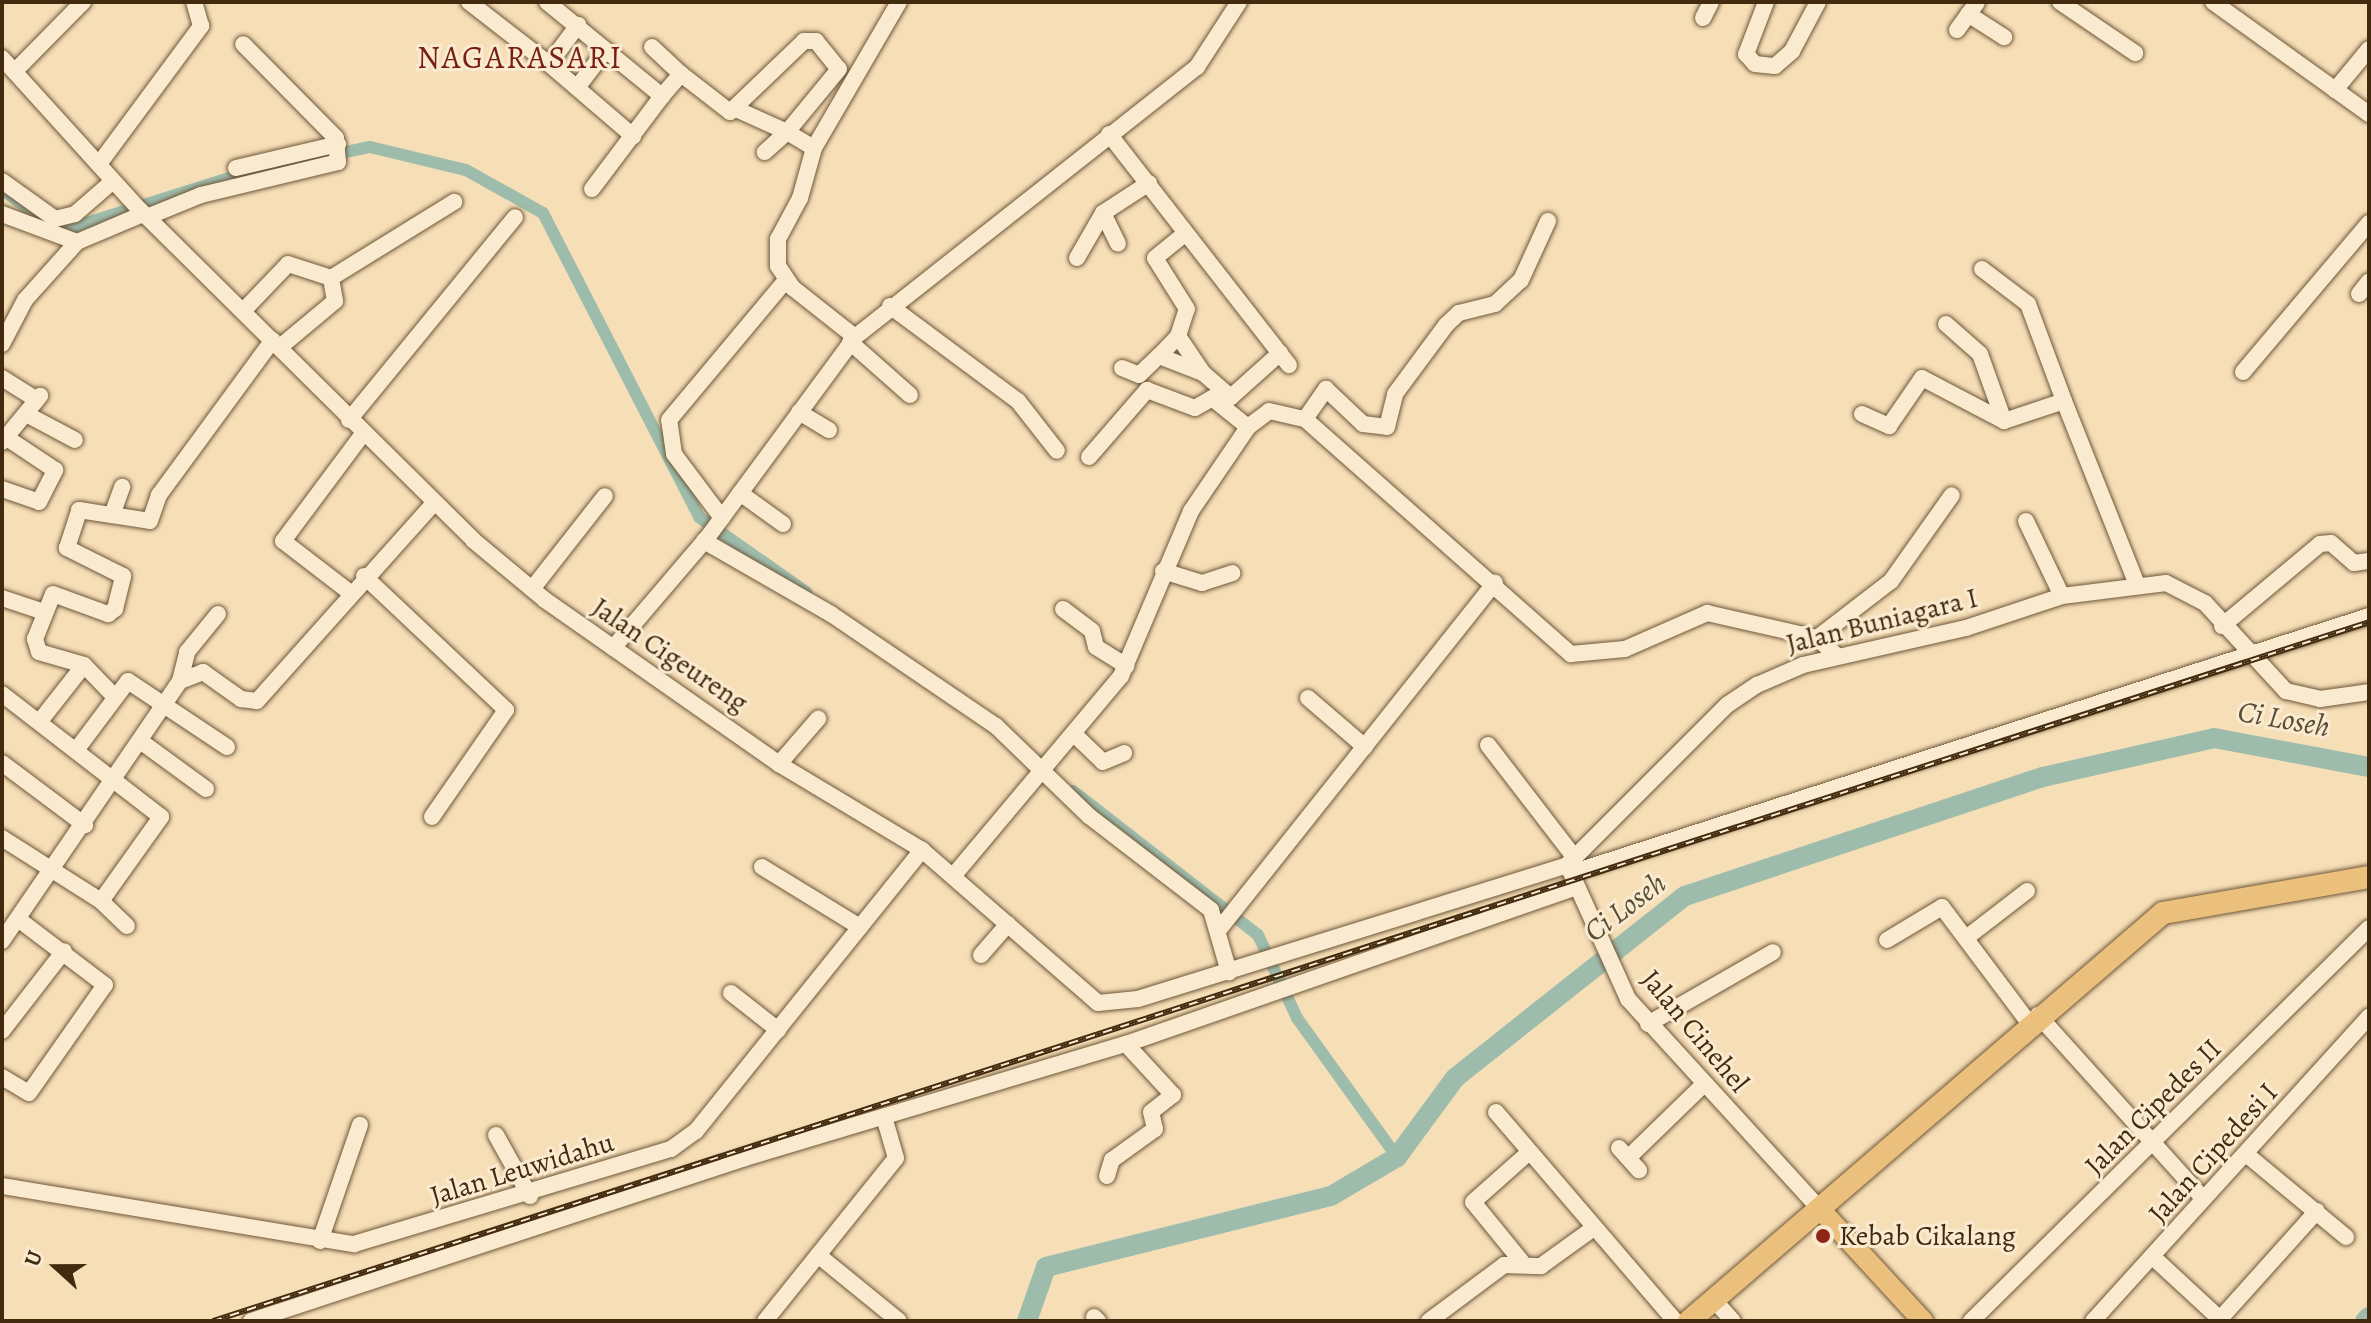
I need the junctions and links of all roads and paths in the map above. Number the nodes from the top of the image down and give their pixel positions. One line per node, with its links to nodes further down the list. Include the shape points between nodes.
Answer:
1 (83, 2): 24 (street)
2 (194, 2): 37 (street, via 201,26)
3 (469, 2): 23 (street)
4 (547, 2): 14 (street)
5 (899, 2): 34 (street)
6 (1239, 2): 32 (street, via 1197,67)
7 (1711, 2): 13 (street)
8 (1766, 2): 9 (street, via 1746,54 1755,64 1775,66 1792,51)
9 (1818, 2)
10 (2060, 2): 21 (street)
11 (2213, 2): 27 (street)
12 (1973, 8): 15 (street); 16 (street)
13 (1703, 18)
14 (578, 25): 20 (street); 23 (street)
15 (1957, 30)
16 (2004, 37)
17 (243, 44): 35 (street)
18 (652, 47): 25 (street)
19 (2369, 49): 27 (street)
20 (606, 50): 26 (street); 28 (street)
21 (2135, 53)
22 (2, 58): 24 (street, Jalan Cigeureng)
23 (549, 64): 26 (street)
24 (15, 71): 37 (street, Jalan Cigeureng)
25 (681, 74): 28 (street); 29 (street, via 725,111)
26 (579, 85): 33 (street)
27 (2335, 90): 30 (street)
28 (662, 96): 33 (street)
29 (736, 109): 31 (street); 31 (street, via 804,41 816,41 838,75)
30 (2369, 114)
31 (787, 132): 34 (street); 36 (street)
32 (1109, 134): 41 (street); 57 (street)
33 (633, 136): 42 (street)
34 (814, 148): 56 (street, via 800,198 778,239)
35 (339, 149): 38 (street); 44 (street, via 333,165)
36 (765, 152)
37 (99, 164): 40 (street, Jalan Cigeureng)
38 (236, 168)
39 (2, 181): 40 (street, via 55,219 75,214)
40 (113, 181): 44 (street, Jalan Cigeureng)
41 (1149, 183): 45 (street); 50 (street)
42 (592, 189)
43 (454, 202): 55 (street)
44 (140, 210): 51 (street); 58 (street, Jalan Cigeureng)
45 (1103, 213): 52 (street); 53 (street)
46 (2, 214): 51 (street)
47 (515, 217): 75 (street)
48 (1548, 221): 74 (street, via 1521,280 1495,304 1459,313 1446,325 1395,394 1387,427 1363,424 1326,389)
49 (2369, 223): 66 (street, via 2341,265 2326,268)
50 (1185, 234): 60 (street, via 1150,262 1187,309); 67 (street, via 1285,359 1231,397)
51 (77, 242): 62 (street, via 25,300)
52 (1118, 244)
53 (1077, 258)
54 (1982, 269): 70 (street, via 2028,304)
55 (331, 278): 58 (street, via 288,264); 63 (street, via 335,301)
56 (786, 280): 61 (street); 93 (street, via 669,420 674,454)
57 (890, 306): 61 (street); 82 (street, via 1018,401)
58 (245, 309): 63 (street, Jalan Cigeureng)
59 (1946, 324): 76 (street, via 1980,354)
60 (1178, 336): 64 (street); 67 (street)
61 (852, 340): 69 (street); 71 (street)
62 (2, 344)
63 (276, 344): 75 (street, Jalan Cigeureng); 90 (street, via 159,495 150,521)
64 (1159, 356): 65 (street, via 1139,375); 67 (street)
65 (1122, 368)
66 (2243, 372)
67 (1203, 373)
68 (2, 378): 73 (street, via 38,398)
69 (910, 395)
70 (2064, 401): 76 (street); 98 (street)
71 (799, 412): 78 (street); 86 (street)
72 (1862, 414): 76 (street, via 1889,426 1925,378)
73 (28, 415): 80 (street); 81 (street)
74 (1305, 419): 77 (street, via 1269,411); 99 (street)
75 (349, 420): 79 (street, Jalan Cigeureng)
76 (2004, 421)
77 (1248, 427): 83 (street, via 1212,398 1195,408 1147,390); 95 (street, via 1191,511)
78 (829, 430)
79 (362, 435): 89 (street, Jalan Cigeureng); 101 (street, via 283,541)
80 (5, 440): 85 (street, via 55,470 39,502)
81 (75, 440)
82 (1057, 451)
83 (1089, 457)
84 (122, 487): 90 (street)
85 (2, 489)
86 (740, 493): 92 (street); 93 (street)
87 (1952, 495): 109 (street, via 1891,581)
88 (605, 496): 100 (street)
89 (434, 503): 97 (street); 100 (street, Jalan Cigeureng)
90 (112, 515): 105 (street, via 79,510 67,548 123,576 113,612 56,593)
91 (2026, 521): 102 (street)
92 (783, 524)
93 (712, 531): 110 (street); 132 (street, via 974,709)
94 (2369, 561): 108 (street, via 2354,563 2331,543 2320,544)
95 (1163, 571): 96 (street, via 1202,583); 114 (street)
96 (1232, 573)
97 (364, 576): 101 (street); 135 (street, via 506,710)
98 (2136, 582): 102 (street, Jalan Buniagara I); 108 (street, Jalan Buniagara I, via 2182,589)
99 (1495, 583): 109 (street, via 1552,642 1583,656 1634,646 1707,613); 127 (street)
100 (532, 589): 110 (street, Jalan Cigeureng)
101 (348, 591): 115 (street, via 257,701 241,699 203,672)
102 (2062, 596): 112 (street, Jalan Buniagara I, via 1966,628)
103 (2, 598): 105 (street)
104 (1063, 609): 114 (street, via 1092,631 1096,647)
105 (44, 612): 113 (street, via 34,647)
106 (218, 614): 115 (street, via 187,652)
107 (2369, 616): 111 (street)
108 (2222, 626): 111 (street, Jalan Buniagara I)
109 (1817, 638): 112 (street)
110 (613, 648): 131 (street, Jalan Cigeureng)
111 (2251, 655): 116 (street, Jalan Buniagara I, via 2296,696); 141 (street)
112 (1837, 656): 141 (street, Jalan Buniagara I, via 1777,674 1733,699)
113 (84, 665): 118 (street); 122 (street)
114 (1126, 666): 123 (street)
115 (180, 681): 120 (street)
116 (2369, 692)
117 (2, 694): 122 (street)
118 (113, 695): 120 (street, via 131,682); 128 (street)
119 (1308, 698): 127 (street)
120 (169, 707): 124 (street); 126 (street)
121 (818, 719): 131 (street)
122 (40, 721): 128 (street)
123 (1074, 734): 129 (street, via 1103,762); 132 (street)
124 (143, 743): 133 (street); 134 (street)
125 (1488, 745): 141 (street, Jalan Cinehel)
126 (227, 747)
127 (1365, 747): 147 (street)
128 (77, 749): 133 (street)
129 (1124, 753)
130 (2, 763): 136 (street)
131 (779, 764): 138 (street, Jalan Cigeureng)
132 (1043, 768): 142 (street); 147 (street)
133 (118, 778): 136 (street); 145 (street, via 160,820)
134 (206, 789)
135 (432, 817)
136 (85, 825): 140 (street)
137 (2, 838): 140 (street)
138 (922, 850): 142 (street, Jalan Cigeureng); 150 (street, Jalan Leuwidahu)
139 (762, 867): 150 (street)
140 (51, 871): 145 (street); 146 (street)
141 (1572, 871): 158 (street); 162 (street, Jalan Cinehel, via 1613,971); 165 (street, via 1310,980)
142 (954, 875): 148 (street, Jalan Cigeureng)
143 (2369, 877): 161 (highway, via 2163,913)
144 (2027, 891): 152 (street)
145 (101, 901): 149 (street)
146 (11, 921): 154 (street); 155 (street)
147 (1229, 921): 158 (street)
148 (1008, 924): 157 (street); 158 (street, Jalan Cigeureng, via 1098,1003)
149 (127, 926)
150 (860, 927): 163 (street, Jalan Leuwidahu)
151 (2369, 928): 172 (street, Jalan Cipedes II)
152 (1966, 938): 153 (street, via 1939,907); 161 (street)
153 (1887, 940)
154 (2, 941)
155 (64, 951): 164 (street); 166 (street, via 103,979 104,993 29,1093)
156 (1773, 952): 162 (street)
157 (981, 955)
158 (1229, 972)
159 (731, 993): 163 (street)
160 (2369, 1017): 173 (street, Jalan Cipedesi I)
161 (2033, 1019): 172 (street); 180 (highway)
162 (1648, 1024): 167 (street, Jalan Cinehel)
163 (778, 1030): 178 (street, Jalan Leuwidahu, via 682,1144)
164 (2, 1031)
165 (1126, 1044): 169 (street); 176 (street, via 1173,1095 1151,1112 1155,1129 1116,1156)
166 (2, 1077)
167 (1704, 1084): 175 (street); 180 (street, Jalan Cinehel)
168 (1496, 1112): 174 (street)
169 (884, 1117): 185 (street, via 896,1158); 189 (street)
170 (360, 1125): 184 (street)
171 (496, 1135): 178 (street)
172 (2153, 1146): 179 (street); 197 (street, Jalan Cipedes II)
173 (2246, 1154): 179 (street, Jalan Cipedesi I); 181 (street)
174 (1526, 1155): 182 (street); 187 (street, via 1473,1202)
175 (1629, 1158)
176 (1107, 1176)
177 (2, 1186): 184 (street, Jalan Leuwidahu, via 216,1217)
178 (530, 1196): 184 (street, Jalan Leuwidahu, via 369,1241)
179 (2202, 1197): 186 (street, Jalan Cipedesi I)
180 (1819, 1208): 188 (highway); 196 (main road)
181 (2317, 1211): 183 (street); 186 (street, via 2220,1319)
182 (1591, 1230): 187 (street, via 1543,1265); 193 (street)
183 (2346, 1237)
184 (320, 1241)
185 (818, 1255): 190 (street); 191 (street)
186 (2154, 1258): 198 (street, Jalan Cipedesi I)
187 (1522, 1262): 192 (street, via 1504,1265)
188 (1714, 1300): 194 (highway); 195 (street)
189 (251, 1321)
190 (765, 1321)
191 (899, 1321)
192 (1429, 1321)
193 (1675, 1321)
194 (1689, 1321)
195 (1733, 1321)
196 (1923, 1321)
197 (1971, 1321)
198 (2093, 1321)

